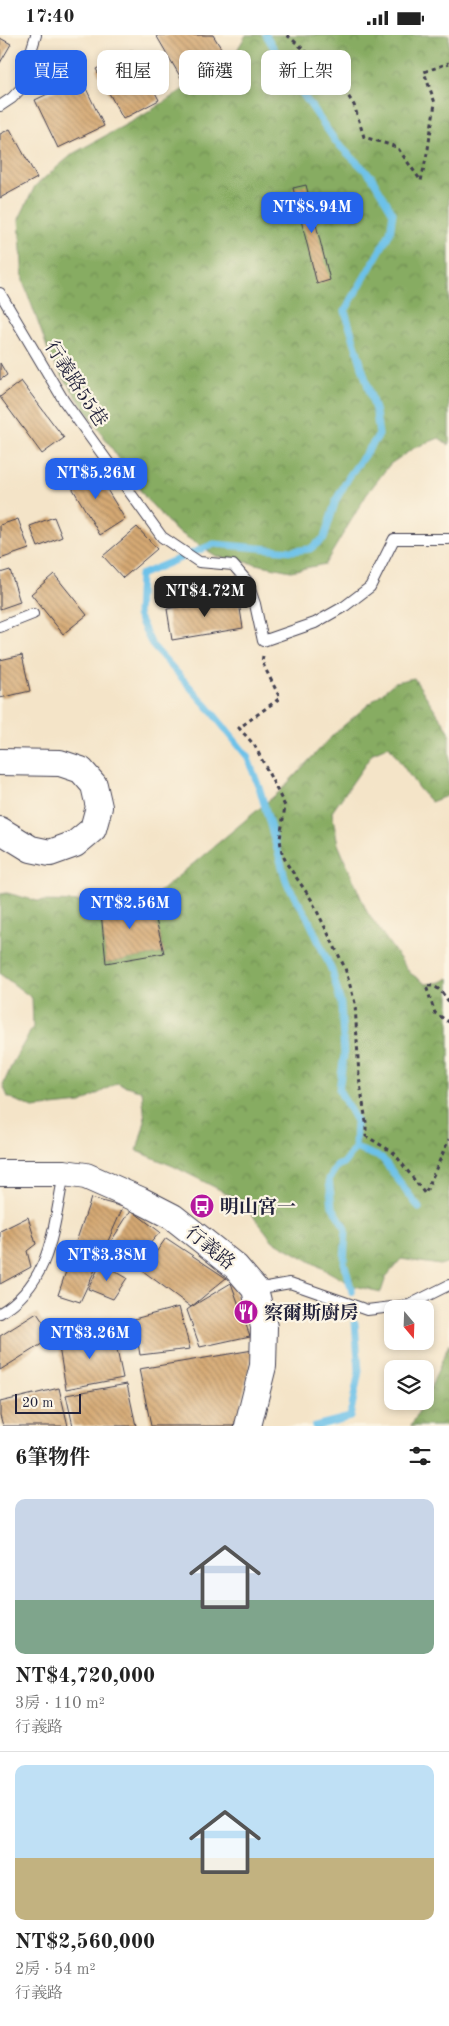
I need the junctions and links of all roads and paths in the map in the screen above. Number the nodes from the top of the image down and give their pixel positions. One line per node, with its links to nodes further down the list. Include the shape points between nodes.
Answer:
1 (36, 35): 4 (lane, via 28,61 27,82)
2 (286, 35): 3 (path, via 336,77 354,105 364,137 397,147 421,181 435,103 424,72)
3 (449, 63)
4 (0, 106)
5 (0, 293): 9 (lane, 行義路55巷, via 64,401 162,537 199,562 233,565 247,581)
6 (449, 539): 9 (lane, via 394,539 370,587 315,623)
7 (33, 614): 8 (lane)
8 (0, 627)
9 (263, 641): 14 (path, via 262,662 280,698 239,728 255,746 285,806 280,839 282,853 311,899 351,989 366,1136 394,1153 425,1193)
10 (0, 762): 11 (street, via 60,763 81,770 94,785 99,807 93,829 75,844 50,853 31,849)
11 (0, 830)
12 (449, 1002): 13 (path, via 439,988 426,986 434,1013)
13 (449, 1022)
14 (449, 1139)
15 (0, 1173): 16 (street, 行義路)
16 (64, 1173): 18 (street, 行義路, via 86,1176 172,1217 236,1267); 19 (lane, via 42,1270 25,1294)
17 (449, 1285): 18 (lane, via 409,1305 366,1310 290,1283)
18 (255, 1289): 20 (street, 行義路, via 264,1327 263,1366)
19 (0, 1313)
20 (248, 1426)

